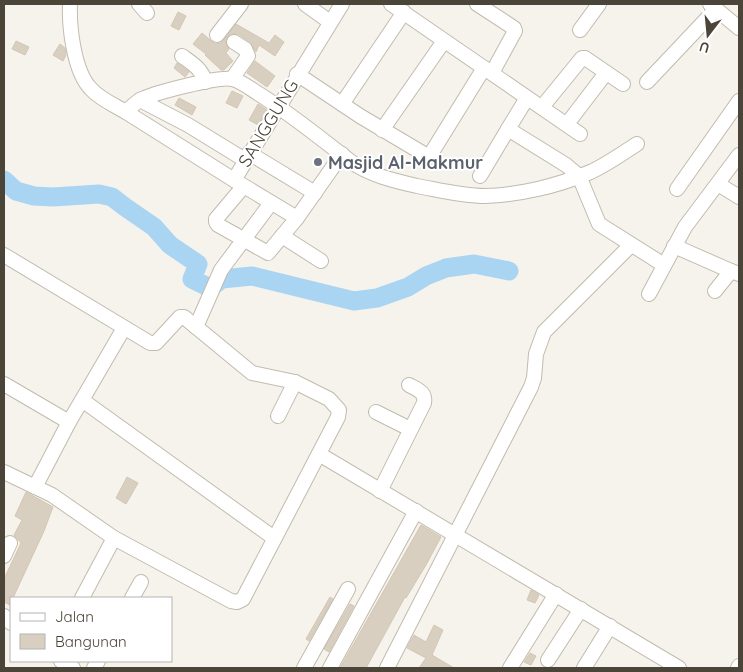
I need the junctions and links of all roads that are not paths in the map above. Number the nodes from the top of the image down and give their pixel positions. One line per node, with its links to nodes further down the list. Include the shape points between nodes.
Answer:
1 (70, 4): 30 (street, via 75,54 82,75 95,93)
2 (241, 4): 13 (street)
3 (305, 4): 10 (street)
4 (342, 4): 10 (street, SANGGUNG)
5 (391, 4): 9 (street)
6 (477, 4): 17 (street, via 515,31)
7 (599, 4): 12 (street)
8 (712, 7): 11 (street); 22 (street)
9 (404, 12): 14 (street); 27 (street)
10 (330, 22): 19 (street, SANGGUNG)
11 (739, 28)
12 (580, 30)
13 (217, 35)
14 (444, 41): 17 (street); 33 (street)
15 (234, 42): 20 (street, via 245,49 248,56)
16 (182, 56): 21 (street, via 200,70)
17 (488, 71): 24 (street); 33 (street, via 429,157)
18 (606, 73): 23 (street); 29 (street, via 581,58); 31 (street)
19 (297, 74): 27 (street); 28 (street, SANGGUNG)
20 (232, 78): 21 (street); 28 (street)
21 (205, 82): 25 (street)
22 (647, 82)
23 (623, 84)
24 (526, 98): 29 (street); 32 (street)
25 (140, 100): 30 (street); 38 (street)
26 (739, 101): 43 (street)
27 (342, 104): 33 (street)
28 (278, 106): 36 (street); 38 (street, SANGGUNG)
29 (542, 107): 31 (street)
30 (126, 112): 41 (street)
31 (567, 124): 34 (street)
32 (508, 129): 39 (street); 40 (street)
33 (382, 130)
34 (580, 134)
35 (637, 144): 40 (street)
36 (342, 154): 40 (street, via 368,171 396,181 483,196 513,193); 44 (street)
37 (739, 155): 42 (street)
38 (247, 156): 41 (street, SANGGUNG); 44 (street)
39 (480, 176)
40 (579, 176): 50 (street, via 599,224)
41 (238, 183): 46 (street, SANGGUNG); 49 (street, via 216,222)
42 (718, 184): 45 (street); 51 (street)
43 (677, 189)
44 (315, 193): 47 (street)
45 (739, 197)
46 (271, 204): 47 (street, SANGGUNG); 49 (street)
47 (297, 218): 48 (street)
48 (282, 236): 49 (street, via 268,253); 53 (street)
49 (244, 240): 58 (street, via 221,270)
50 (631, 245): 54 (street); 73 (street, via 544,332 536,354 531,387)
51 (674, 246): 54 (street); 55 (street)
52 (4, 255): 59 (street)
53 (321, 261)
54 (664, 266): 57 (street)
55 (735, 273): 56 (street)
56 (715, 291)
57 (649, 294)
58 (196, 326): 59 (street, via 181,317 153,344); 60 (street, via 252,373)
59 (124, 328): 63 (street)
60 (294, 382): 65 (street); 68 (street, via 329,399 339,410)
61 (4, 384): 66 (street)
62 (409, 386): 67 (street, via 425,397)
63 (82, 400): 66 (street); 75 (street)
64 (376, 412): 67 (street)
65 (278, 416)
66 (69, 422): 70 (street)
67 (410, 429): 71 (street)
68 (318, 454): 71 (street); 75 (street)
69 (5, 475): 70 (street)
70 (35, 487): 74 (street, via 63,502)
71 (380, 490): 72 (street)
72 (416, 512): 73 (street); 88 (street)
73 (454, 534): 80 (street); 89 (street)
74 (114, 538): 75 (street, via 237,602 243,599); 81 (street)
75 (274, 538)
76 (10, 544): 77 (street)
77 (4, 556)
78 (142, 582): 82 (street)
79 (348, 589): 87 (street)
80 (556, 594): 83 (street); 90 (street)
81 (83, 597)
82 (133, 597)
83 (582, 609): 84 (street); 85 (street)
84 (610, 626): 86 (street); 91 (street)
85 (548, 660)
86 (654, 662): 92 (street)
87 (304, 668)
88 (330, 668)
89 (387, 668)
90 (510, 668)
91 (584, 668)
92 (679, 668)

